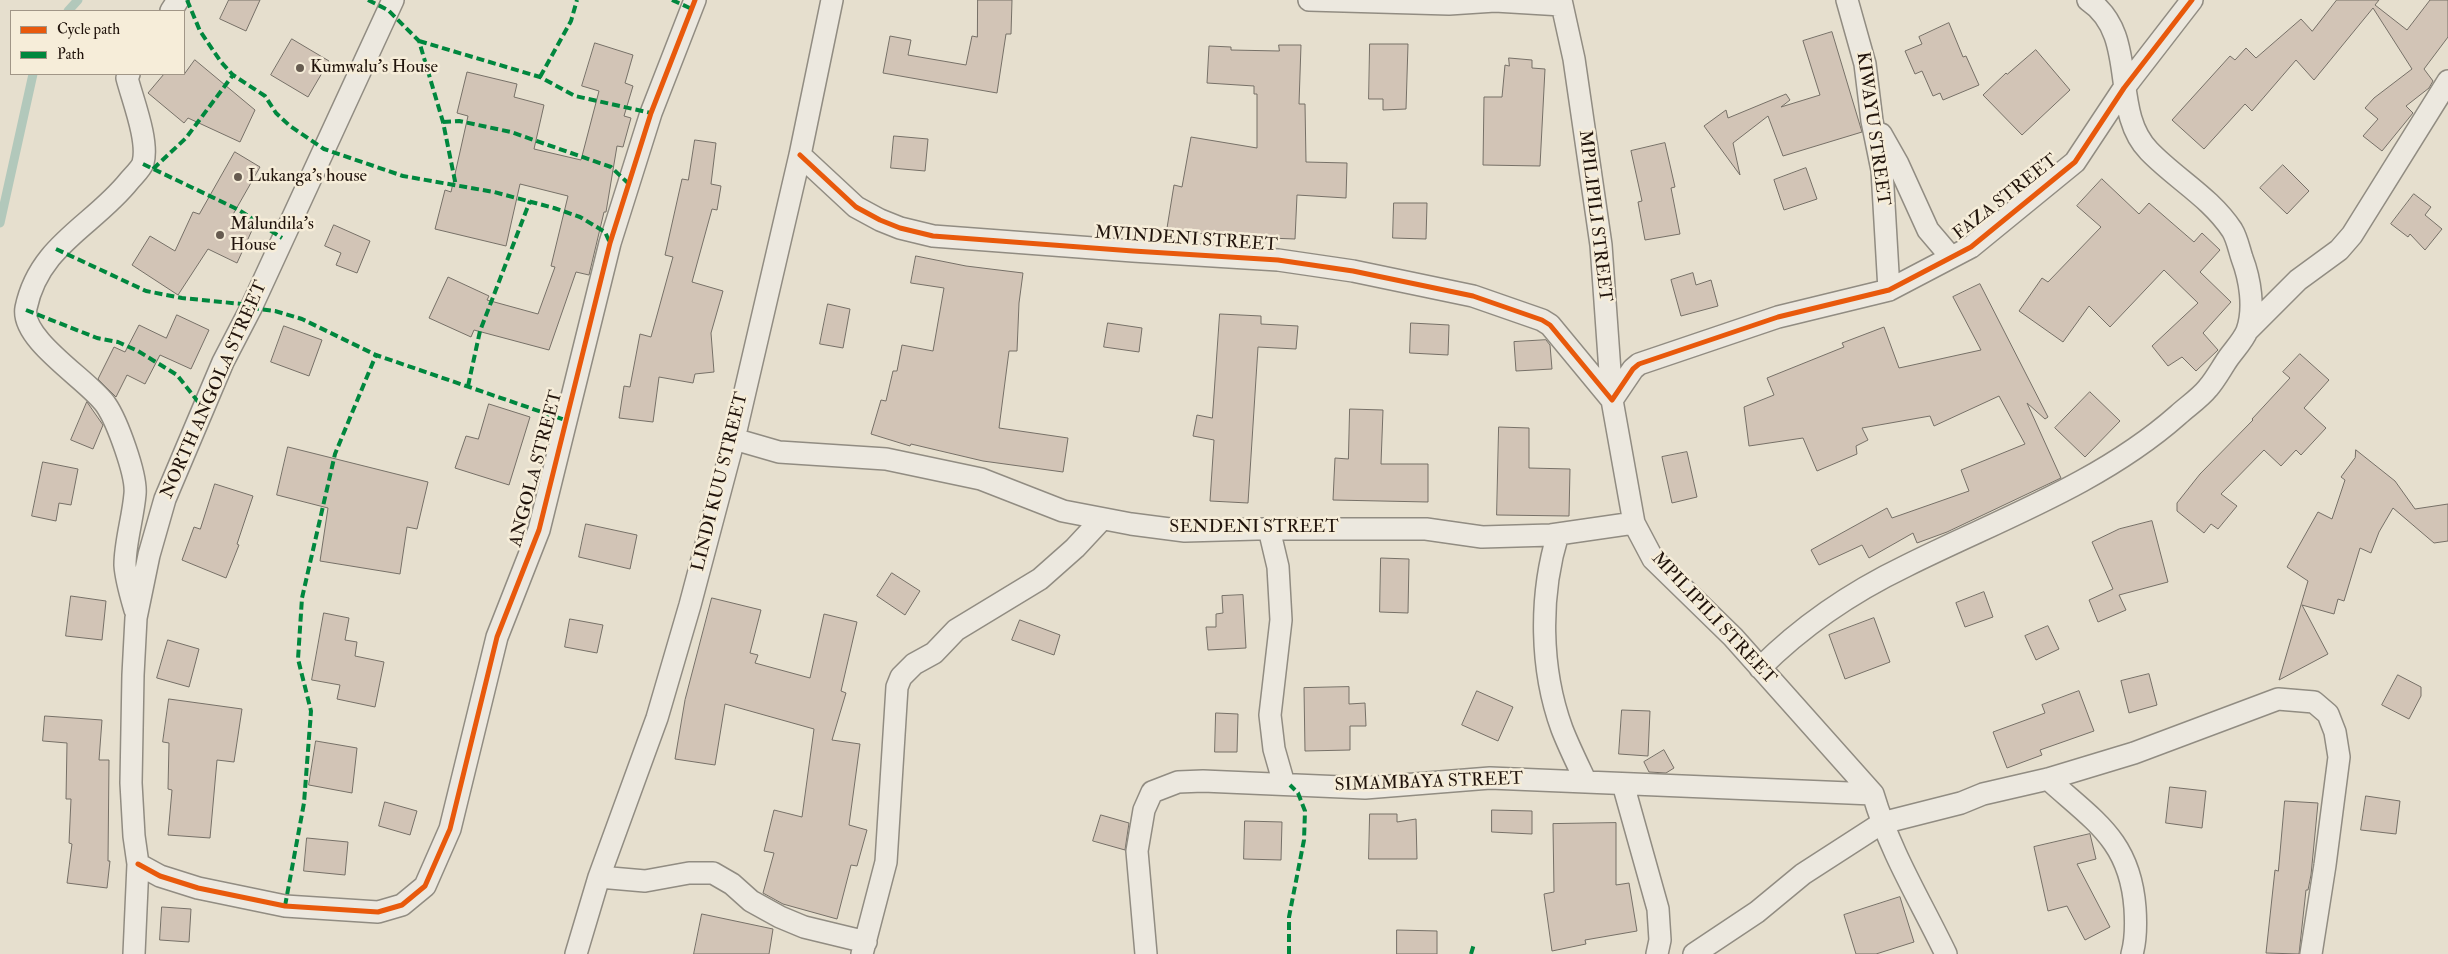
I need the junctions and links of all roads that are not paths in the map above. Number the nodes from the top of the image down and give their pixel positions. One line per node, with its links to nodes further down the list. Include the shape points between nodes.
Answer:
1 (393, 0): 23 (street, NORTH ANGOLA STREET, via 223,362 165,499)
2 (695, 0): 31 (street, ANGOLA STREET, via 651,113 610,243 539,530 497,637 450,829 425,886 402,905 378,912 286,906 198,888 160,876)
3 (832, 0): 13 (street, LINDI KUU STREET)
4 (1308, 0): 8 (street, via 1449,4)
5 (1846, 0): 12 (street, KIWAYU STREET, via 1865,64)
6 (2088, 0): 11 (street, via 2099,8 2112,26 2121,56)
7 (2192, 0): 11 (street, FAZA STREET)
8 (1562, 2): 17 (street, MPILIPILI STREET, via 1574,59 1601,245)
9 (128, 75): 23 (street, via 144,144 143,164 122,190 56,249 40,269 26,310 33,332 106,404 129,459 136,492 125,566)
10 (2448, 81): 16 (street, via 2352,235 2339,250 2298,280)
11 (2124, 88): 14 (street, FAZA STREET, via 2074,162 1971,247); 16 (street, via 2136,131 2148,150 2201,194 2233,231 2251,294)
12 (1872, 122): 14 (street, via 1898,164 1928,230); 15 (street, KIWAYU STREET, via 1882,170)
13 (800, 155): 17 (street, MVINDENI STREET, via 856,207 893,225 933,236 1278,260 1353,271 1473,296 1550,325); 18 (street, LINDI KUU STREET)
14 (1951, 257): 15 (street, FAZA STREET)
15 (1889, 290): 17 (street, FAZA STREET, via 1778,317 1639,364 1632,369)
16 (2247, 330): 24 (street, via 2207,389 2156,435 2080,482 1904,567 1840,604 1785,643)
17 (1612, 400): 20 (street, MPILIPILI STREET)
18 (734, 439): 19 (street, SENDENI STREET, via 779,452 886,459 981,479 1063,511); 32 (street, LINDI KUU STREET, via 657,718)
19 (1102, 519): 21 (street, SENDENI STREET, via 1185,531); 33 (street, via 1040,579 956,630 934,653 914,664 901,677 897,687 886,862)
20 (1634, 524): 22 (street, SENDENI STREET); 24 (street, MPILIPILI STREET, via 1653,559)
21 (1269, 529): 22 (street, SENDENI STREET, via 1426,530 1482,538); 27 (street, via 1278,567 1281,620 1270,715 1274,749)
22 (1558, 534): 26 (street, via 1551,555 1545,646 1562,729)
23 (136, 618): 31 (street, NORTH ANGOLA STREET, via 130,753)
24 (1760, 668): 29 (street, MPILIPILI STREET)
25 (2048, 779): 30 (street); 40 (street, via 2104,830 2123,855 2133,886); 41 (street, via 2134,753 2278,699 2314,702 2328,714 2339,757)
26 (1586, 782): 27 (street, SIMAMBAYA STREET, via 1490,778 1365,788); 28 (street, SIMAMBAYA STREET)
27 (1284, 784): 36 (street, SIMAMBAYA STREET, via 1178,782 1152,792 1144,810 1137,851)
28 (1623, 784): 29 (street, SIMAMBAYA STREET); 37 (street, via 1658,908 1660,940)
29 (1873, 794): 30 (street, MPILIPILI STREET)
30 (1882, 823): 38 (street, via 1803,874 1757,912); 39 (street, MPILIPILI STREET, via 1906,881)
31 (138, 864): 34 (street, NORTH ANGOLA STREET)
32 (600, 877): 33 (street, via 645,881 689,873 713,873 751,901 780,917); 35 (street, LINDI KUU STREET)
33 (864, 948)
34 (134, 954)
35 (576, 954)
36 (1146, 954)
37 (1657, 954)
38 (1694, 954)
39 (1946, 954)
40 (2132, 954)
41 (2310, 954)

